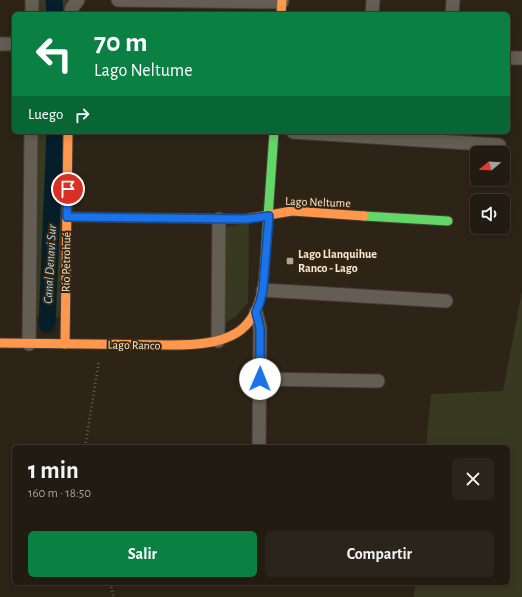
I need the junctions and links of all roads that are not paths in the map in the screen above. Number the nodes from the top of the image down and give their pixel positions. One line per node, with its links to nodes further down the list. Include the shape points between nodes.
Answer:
1 (32, 0): 7 (street)
2 (78, 0): 8 (street)
3 (118, 0): 6 (street)
4 (373, 0): 9 (street)
5 (453, 0): 10 (street)
6 (282, 5)
7 (32, 12)
8 (71, 12)
9 (372, 12)
10 (452, 12)
11 (0, 44): 12 (street)
12 (12, 44)
13 (510, 58): 14 (street)
14 (522, 58)
15 (31, 134): 29 (street)
16 (68, 134): 21 (street, Río Petrohué)
17 (274, 134): 20 (street, Lago Ranco)
18 (325, 134): 19 (street)
19 (499, 145)
20 (269, 216): 22 (street, Lago Neltume, via 253,219); 23 (street, Lago Neltume, via 292,211); 24 (street, Lago Ranco)
21 (67, 217): 22 (street, Lago Neltume); 30 (street, Río Petrohué)
22 (219, 219): 27 (street)
23 (448, 221)
24 (263, 290): 25 (street); 26 (street, Lago Ranco)
25 (446, 301)
26 (256, 312): 27 (street, Lago Ranco, via 242,330); 31 (street, via 260,328)
27 (218, 341): 30 (street, Lago Ranco, via 175,345)
28 (0, 343): 29 (street, Lago Ranco)
29 (29, 344): 30 (street, Lago Ranco)
30 (65, 344)
31 (260, 379): 32 (street); 33 (street)
32 (378, 381)
33 (259, 445)

